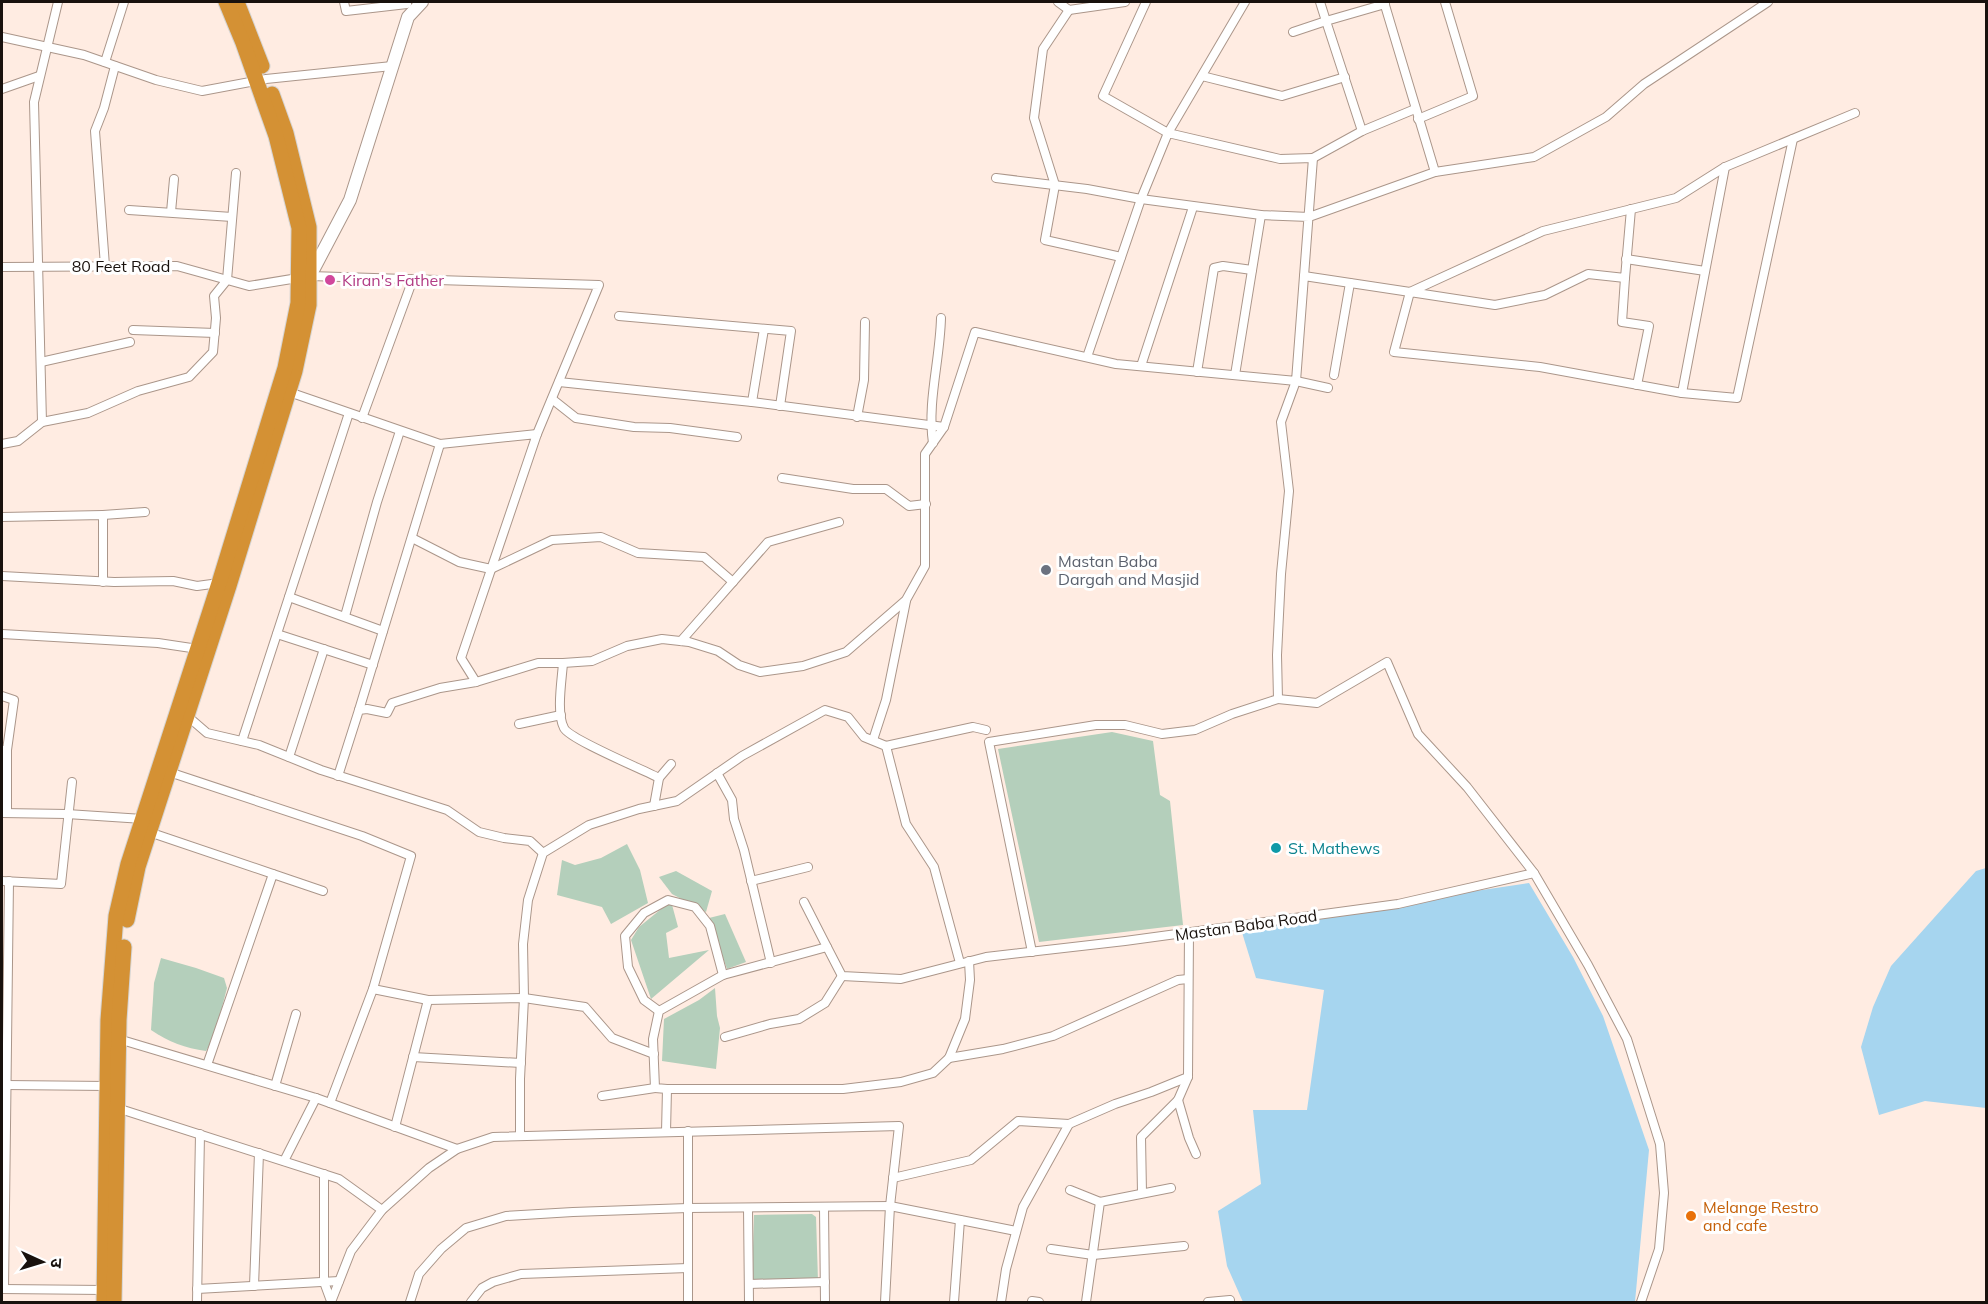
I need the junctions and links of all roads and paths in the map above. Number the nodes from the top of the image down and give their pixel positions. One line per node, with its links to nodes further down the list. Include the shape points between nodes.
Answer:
1 (58, 2): 21 (street)
2 (124, 2): 22 (street)
3 (226, 2): 28 (highway)
4 (237, 2): 28 (highway, via 253,39)
5 (344, 2): 14 (street, via 346,11)
6 (422, 2): 17 (street)
7 (1058, 2): 16 (street)
8 (1124, 2): 16 (street)
9 (1146, 2): 34 (street, via 1103,96)
10 (1245, 2): 26 (street)
11 (1320, 2): 18 (street)
12 (1445, 2): 32 (street, via 1473,96)
13 (1768, 2): 38 (street, via 1644,84 1606,117 1534,158)
14 (406, 3): 17 (street)
15 (1384, 3): 18 (street); 30 (street)
16 (1069, 10): 42 (street, via 1042,49 1034,118)
17 (408, 17): 24 (street)
18 (1326, 21): 19 (street); 27 (street)
19 (1293, 32)
20 (2, 37): 21 (street)
21 (46, 47): 22 (street); 25 (street)
22 (105, 62): 23 (street)
23 (115, 66): 28 (street, via 202,91); 54 (street, via 95,131)
24 (392, 66): 28 (street); 59 (street, via 350,200)
25 (39, 76): 29 (street); 53 (street, via 34,102)
26 (1202, 76): 27 (street, via 1282,96); 34 (street)
27 (1345, 77): 33 (street)
28 (261, 80): 59 (highway, via 299,228)
29 (2, 89)
30 (1415, 109): 32 (street); 33 (street)
31 (1855, 113): 35 (street)
32 (1418, 119): 38 (street)
33 (1362, 131): 36 (street)
34 (1168, 133): 36 (street, via 1280,159); 43 (street)
35 (1793, 139): 37 (street); 83 (street, via 1737,398)
36 (1313, 158): 50 (street)
37 (1725, 167): 45 (street, via 1676,198); 57 (street)
38 (1435, 172): 50 (street)
39 (236, 173): 49 (street)
40 (996, 178): 42 (street)
41 (174, 179): 47 (street)
42 (1055, 185): 43 (street); 51 (street, via 1045,240)
43 (1141, 199): 44 (street); 51 (street)
44 (1192, 207): 48 (street); 74 (street)
45 (1631, 209): 52 (street); 64 (street, via 1543,231)
46 (129, 210): 47 (street)
47 (171, 212): 49 (street)
48 (1260, 215): 50 (street); 56 (street)
49 (232, 217): 62 (street)
50 (1309, 217): 58 (street)
51 (1121, 257): 72 (street)
52 (1626, 259): 57 (street); 60 (street)
53 (38, 266): 54 (street, 80 Feet Road); 55 (street, 80 Feet Road); 73 (street)
54 (105, 266): 62 (street, 80 Feet Road, via 177,266)
55 (2, 267)
56 (1252, 270): 75 (street, via 1214,268); 76 (street)
57 (1705, 271): 83 (street)
58 (1305, 276): 63 (street); 78 (street)
59 (304, 277): 61 (street, 80 Feet Road); 62 (street, 80 Feet Road, via 249,286); 82 (highway, via 309,305); 110 (highway, via 285,368)
60 (1625, 278): 64 (street, via 1588,274 1545,295 1495,305); 80 (street, via 1622,322 1649,326)
61 (413, 279): 79 (street, 80 Feet Road, via 599,285); 89 (street)
62 (227, 280): 70 (street, via 214,296)
63 (1350, 283): 64 (street); 77 (street)
64 (1410, 292): 80 (street, via 1394,352 1540,367)
65 (619, 316): 68 (street)
66 (941, 318): 91 (street)
67 (865, 322): 88 (street, via 864,380)
68 (764, 329): 85 (street); 86 (street, via 791,331)
69 (133, 330): 70 (street)
70 (215, 333): 90 (street, via 213,352 189,377 138,391 88,413)
71 (130, 342): 73 (street)
72 (1086, 357): 74 (street); 92 (street, via 975,332)
73 (41, 362): 90 (street)
74 (1141, 366): 75 (street)
75 (1197, 372): 76 (street)
76 (1234, 375): 78 (street)
77 (1334, 375)
78 (1296, 381): 81 (street); 124 (street, via 1281,422 1288,491 1277,655)
79 (559, 382): 84 (street); 85 (street)
80 (1637, 385): 83 (street)
81 (1328, 388)
82 (289, 392): 87 (street); 126 (highway)
83 (1682, 393)
84 (552, 399): 94 (street); 95 (street, via 576,418)
85 (752, 402): 86 (street)
86 (780, 406): 88 (street)
87 (349, 413): 89 (street); 111 (street)
88 (857, 417): 91 (street)
89 (362, 418): 93 (street)
90 (42, 422): 97 (street, via 18,441)
91 (930, 425): 92 (street); 96 (street)
92 (944, 427): 96 (street)
93 (400, 430): 98 (street); 113 (street)
94 (537, 434): 98 (street); 106 (street)
95 (737, 437)
96 (933, 443): 100 (street, via 926,454)
97 (2, 444)
98 (440, 444): 105 (street)
99 (782, 478): 100 (street, via 853,489 886,489 909,506)
100 (926, 504): 112 (street, via 924,566)
101 (146, 512): 102 (street)
102 (103, 515): 103 (street); 108 (street)
103 (2, 517)
104 (839, 522): 109 (street, via 768,542)
105 (412, 537): 106 (street, via 459,562); 114 (street)
106 (491, 569): 109 (street, via 552,540 600,537 638,553 704,557); 122 (street, via 461,658)
107 (2, 576): 108 (street)
108 (103, 582): 110 (street, via 173,581 197,586)
109 (733, 582): 117 (street)
110 (219, 583): 118 (highway)
111 (290, 597): 113 (street); 116 (street)
112 (906, 600): 117 (street, via 846,652 803,666 760,672 739,665 718,651); 130 (street, via 886,700)
113 (345, 616): 114 (street)
114 (383, 631): 121 (street)
115 (2, 634): 118 (street)
116 (277, 634): 119 (street); 131 (street)
117 (681, 641): 120 (street, via 662,639 627,646 591,662)
118 (198, 649): 126 (highway)
119 (324, 649): 121 (street); 134 (street)
120 (563, 663): 122 (street, via 538,663); 127 (street)
121 (373, 665): 125 (street)
122 (476, 682): 125 (street, via 392,703 387,713)
123 (2, 696): 133 (street, via 14,700)
124 (1278, 699): 147 (street, via 1317,703 1387,662 1418,734 1467,787); 156 (street, via 1195,730 1162,734 1125,725 1096,725 989,742)
125 (359, 711): 138 (street)
126 (182, 713): 131 (street, via 207,733); 136 (highway); 144 (highway)
127 (561, 715): 128 (street); 139 (street, via 564,730 578,740)
128 (519, 724)
129 (986, 730): 132 (street, via 973,727)
130 (873, 740): 132 (street); 137 (street, via 864,737 848,717 825,710)
131 (242, 741): 134 (street)
132 (886, 746): 159 (street, via 906,824 934,867)
133 (4, 750): 142 (street)
134 (289, 757): 138 (street)
135 (670, 765): 139 (street)
136 (169, 772): 144 (highway); 163 (street, via 411,856)
137 (717, 773): 141 (street, via 677,801); 150 (street, via 732,800)
138 (338, 776): 145 (street, via 447,810 479,832 530,841)
139 (659, 778): 141 (street)
140 (72, 782): 143 (street)
141 (654, 806): 145 (street, via 590,825)
142 (4, 813): 143 (street)
143 (67, 814): 144 (street); 149 (street, via 61,884)
144 (144, 827): 148 (street); 170 (highway, via 128,864 116,916)
145 (543, 853): 165 (street, via 528,900 523,944)
146 (808, 867): 150 (street)
147 (1534, 873): 154 (street, Mastan Baba Road, via 1398,904); 237 (street, via 1627,1039 1660,1144 1664,1193 1659,1249)
148 (273, 874): 151 (street); 175 (street)
149 (5, 881): 153 (street)
150 (751, 882): 158 (street)
151 (323, 891)
152 (804, 902): 155 (street)
153 (5, 911): 164 (street)
154 (1189, 932): 156 (street, Mastan Baba Road); 162 (street)
155 (827, 948): 158 (street); 161 (street)
156 (1032, 952): 157 (street, Mastan Baba Road)
157 (969, 961): 159 (street, Mastan Baba Road); 173 (street, via 965,1019)
158 (771, 963): 160 (street)
159 (960, 963): 161 (street, Mastan Baba Road, via 901,979)
160 (723, 975): 167 (street); 167 (street, via 710,926 695,907 668,900 644,913 625,936 628,968 644,1000)
161 (842, 976): 169 (street, via 825,1003 799,1019)
162 (1188, 979): 173 (street, via 1053,1036); 176 (street)
163 (373, 989): 166 (street); 185 (street)
164 (5, 996): 177 (street)
165 (525, 998): 166 (street); 171 (street, via 585,1007 612,1038); 174 (street)
166 (428, 1000): 172 (street)
167 (658, 1011): 171 (street)
168 (296, 1014): 179 (street)
169 (725, 1037)
170 (113, 1038): 175 (street); 178 (highway); 186 (highway)
171 (654, 1053): 180 (street)
172 (413, 1057): 174 (street); 188 (street)
173 (949, 1058): 181 (street, via 933,1073 901,1082 843,1089)
174 (521, 1063): 192 (street)
175 (207, 1065): 179 (street)
176 (1188, 1077): 184 (street); 187 (street)
177 (5, 1082): 178 (street); 202 (street)
178 (107, 1086): 222 (highway)
179 (275, 1086): 183 (street)
180 (655, 1088): 181 (street); 182 (street)
181 (667, 1089): 190 (street)
182 (602, 1096)
183 (316, 1098): 185 (street); 196 (street)
184 (1178, 1100): 195 (street); 201 (street, via 1141,1137)
185 (330, 1103): 188 (street)
186 (117, 1108): 191 (street); 224 (highway)
187 (1070, 1124): 198 (street, via 1018,1121 970,1160); 210 (street, via 1023,1207)
188 (395, 1127): 193 (street)
189 (688, 1131): 190 (street); 198 (street, via 899,1126); 206 (street)
190 (666, 1132): 192 (street)
191 (200, 1134): 194 (street); 221 (street)
192 (520, 1135): 193 (street, via 493,1137)
193 (457, 1149): 208 (street)
194 (259, 1153): 196 (street); 219 (street)
195 (1196, 1154)
196 (284, 1161): 197 (street)
197 (324, 1174): 208 (street, via 339,1179); 216 (street)
198 (893, 1178): 204 (street)
199 (1171, 1188): 201 (street)
200 (1070, 1190): 203 (street)
201 (1142, 1193): 203 (street)
202 (3, 1196): 220 (street)
203 (1100, 1202): 213 (street)
204 (890, 1206): 205 (street); 209 (street); 232 (street)
205 (824, 1207): 207 (street); 217 (street)
206 (688, 1208): 207 (street); 214 (street); 227 (street, via 506,1216 466,1228 419,1274)
207 (748, 1208): 218 (street)
208 (382, 1210): 215 (street, via 351,1251)
209 (960, 1220): 210 (street); 233 (street)
210 (1016, 1231): 234 (street)
211 (1184, 1246): 213 (street)
212 (1051, 1249): 213 (street)
213 (1093, 1255): 235 (street)
214 (688, 1268): 228 (street, via 520,1274 482,1288); 229 (street)
215 (339, 1281): 216 (street); 226 (street)
216 (324, 1282): 219 (street); 226 (street)
217 (825, 1282): 218 (street); 231 (street)
218 (749, 1284): 230 (street)
219 (254, 1286): 221 (street)
220 (3, 1289): 222 (street)
221 (197, 1289): 225 (street)
222 (104, 1296)
223 (1230, 1300): 236 (street)
224 (114, 1302)
225 (197, 1302)
226 (331, 1302)
227 (410, 1302)
228 (471, 1302)
229 (688, 1302)
230 (749, 1302)
231 (825, 1302)
232 (885, 1302)
233 (954, 1302)
234 (1001, 1302)
235 (1086, 1302)
236 (1208, 1302)
237 (1641, 1302)

